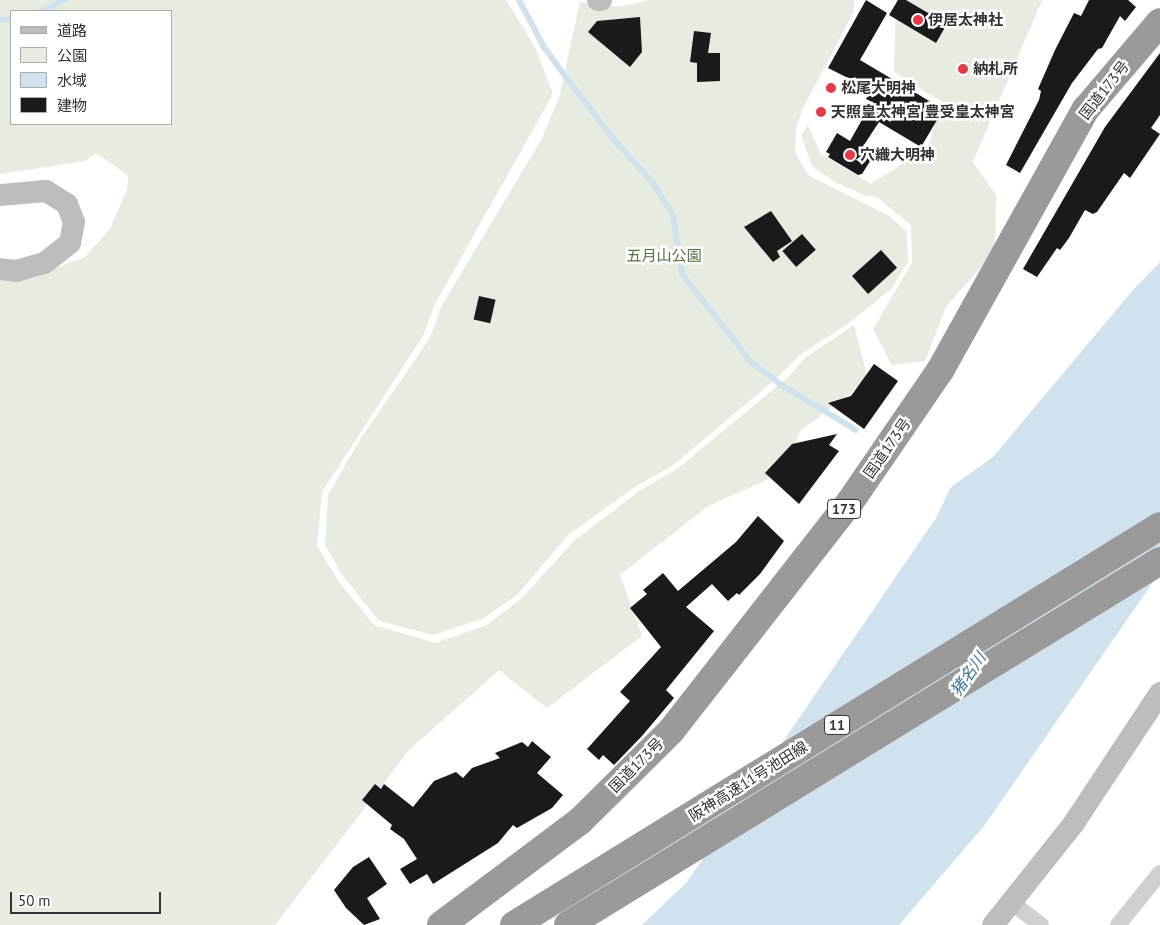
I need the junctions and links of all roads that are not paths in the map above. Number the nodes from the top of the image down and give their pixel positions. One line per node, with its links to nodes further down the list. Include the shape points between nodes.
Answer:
1 (1160, 22): 9 (highway, 国道173号 / 173, via 1086,109 942,369 850,502 670,731 580,821)
2 (0, 195): 3 (street, via 46,191 68,204 74,222 70,242 44,263 16,271)
3 (0, 269)
4 (1160, 526): 10 (highway, 阪神高速11号池田線 / 11)
5 (1160, 561): 11 (highway, 阪神高速11号池田線 / 11)
6 (1160, 693): 8 (street, via 1074,824)
7 (1160, 873): 14 (street)
8 (1012, 902): 12 (street); 13 (street)
9 (441, 925)
10 (514, 925)
11 (568, 925)
12 (993, 925)
13 (1041, 925)
14 (1118, 925)

